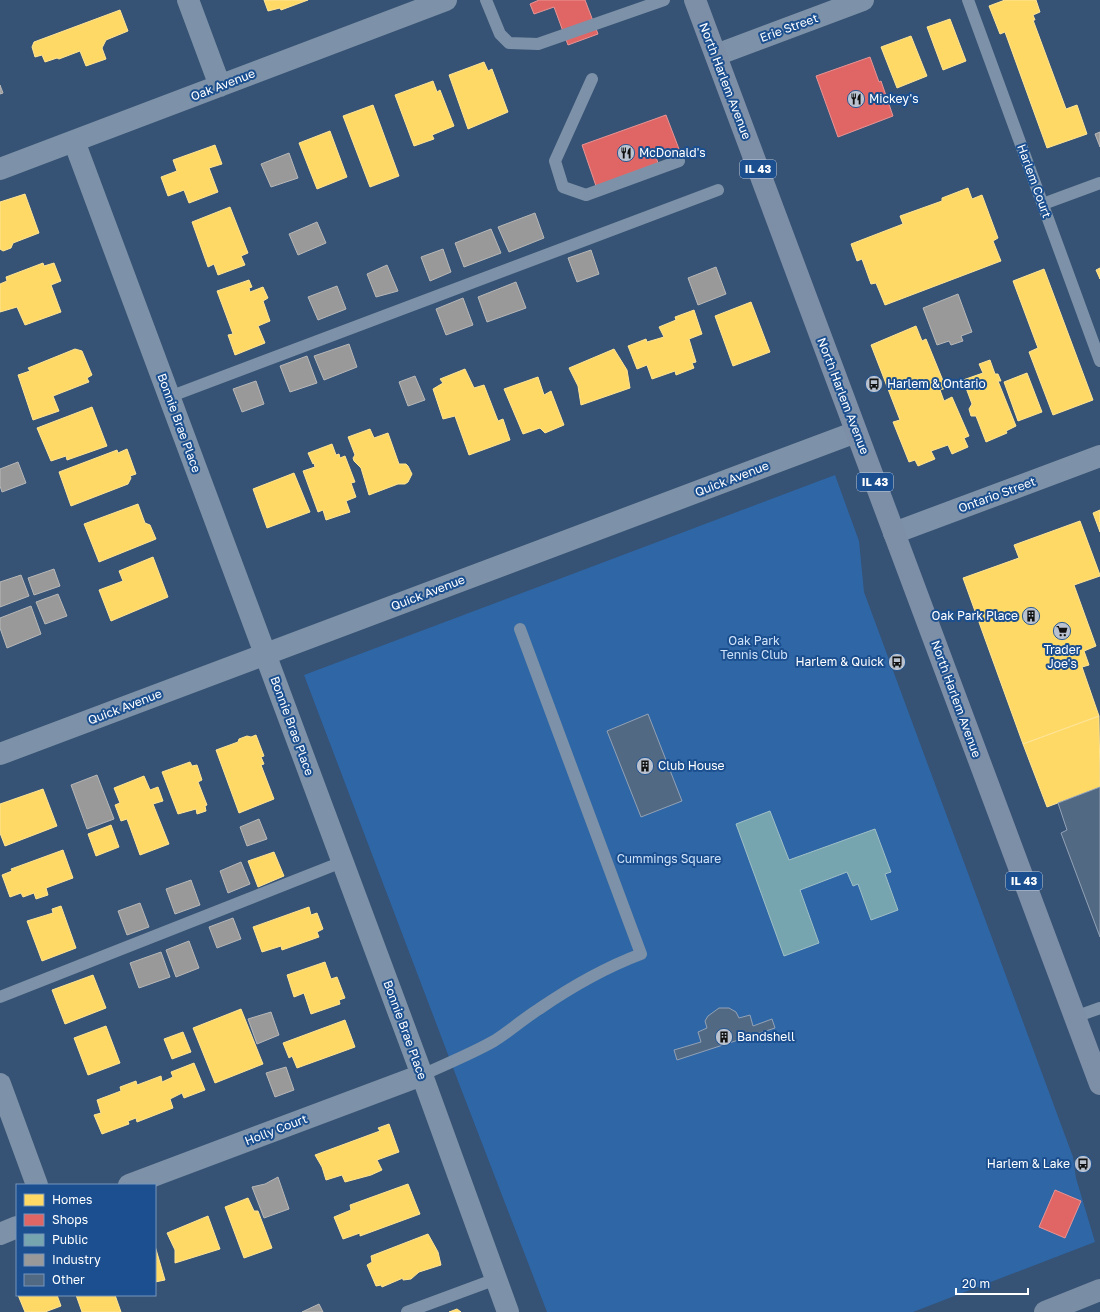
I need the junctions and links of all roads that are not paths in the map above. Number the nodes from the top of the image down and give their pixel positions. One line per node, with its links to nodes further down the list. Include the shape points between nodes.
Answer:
1 (188, 0): 10 (street)
2 (446, 0): 10 (street, Oak Avenue)
3 (486, 0): 4 (lane, via 500,34 509,43 538,44)
4 (664, 0)
5 (695, 0): 8 (main road, North Harlem Avenue / IL 43)
6 (863, 0): 8 (street, Erie Street)
7 (968, 0): 16 (lane, Harlem Court)
8 (716, 55): 19 (main road, North Harlem Avenue / IL 43)
9 (592, 78): 12 (lane, via 555,161 563,187 586,195)
10 (220, 86): 11 (street, Oak Avenue)
11 (74, 141): 13 (street, Oak Avenue); 18 (street, Bonnie Brae Place)
12 (679, 161)
13 (0, 169)
14 (1100, 183): 16 (lane)
15 (718, 190): 18 (lane)
16 (1043, 204): 17 (lane, Harlem Court)
17 (1100, 361)
18 (169, 397): 23 (street, Bonnie Brae Place)
19 (856, 432): 21 (main road, North Harlem Avenue / IL 43); 23 (street, Quick Avenue)
20 (1100, 456): 21 (street, Ontario Street)
21 (894, 533): 28 (main road, North Harlem Avenue / IL 43)
22 (520, 629): 29 (lane, via 641,954 573,986 495,1040)
23 (265, 654): 24 (street, Quick Avenue); 25 (street, Bonnie Brae Place)
24 (0, 754)
25 (342, 862): 26 (lane); 29 (street, Bonnie Brae Place)
26 (0, 997)
27 (1100, 1008): 28 (lane)
28 (1075, 1017): 31 (main road, North Harlem Avenue / IL 43)
29 (422, 1075): 33 (street, Holly Court); 36 (street, Bonnie Brae Place)
30 (0, 1084): 32 (street)
31 (1100, 1084)
32 (37, 1184)
33 (132, 1184)
34 (16, 1227): 35 (street)
35 (0, 1234)
36 (496, 1279): 38 (lane); 39 (street, Bonnie Brae Place)
37 (1100, 1290): 40 (main road)
38 (407, 1312)
39 (508, 1312)
40 (1045, 1312)

